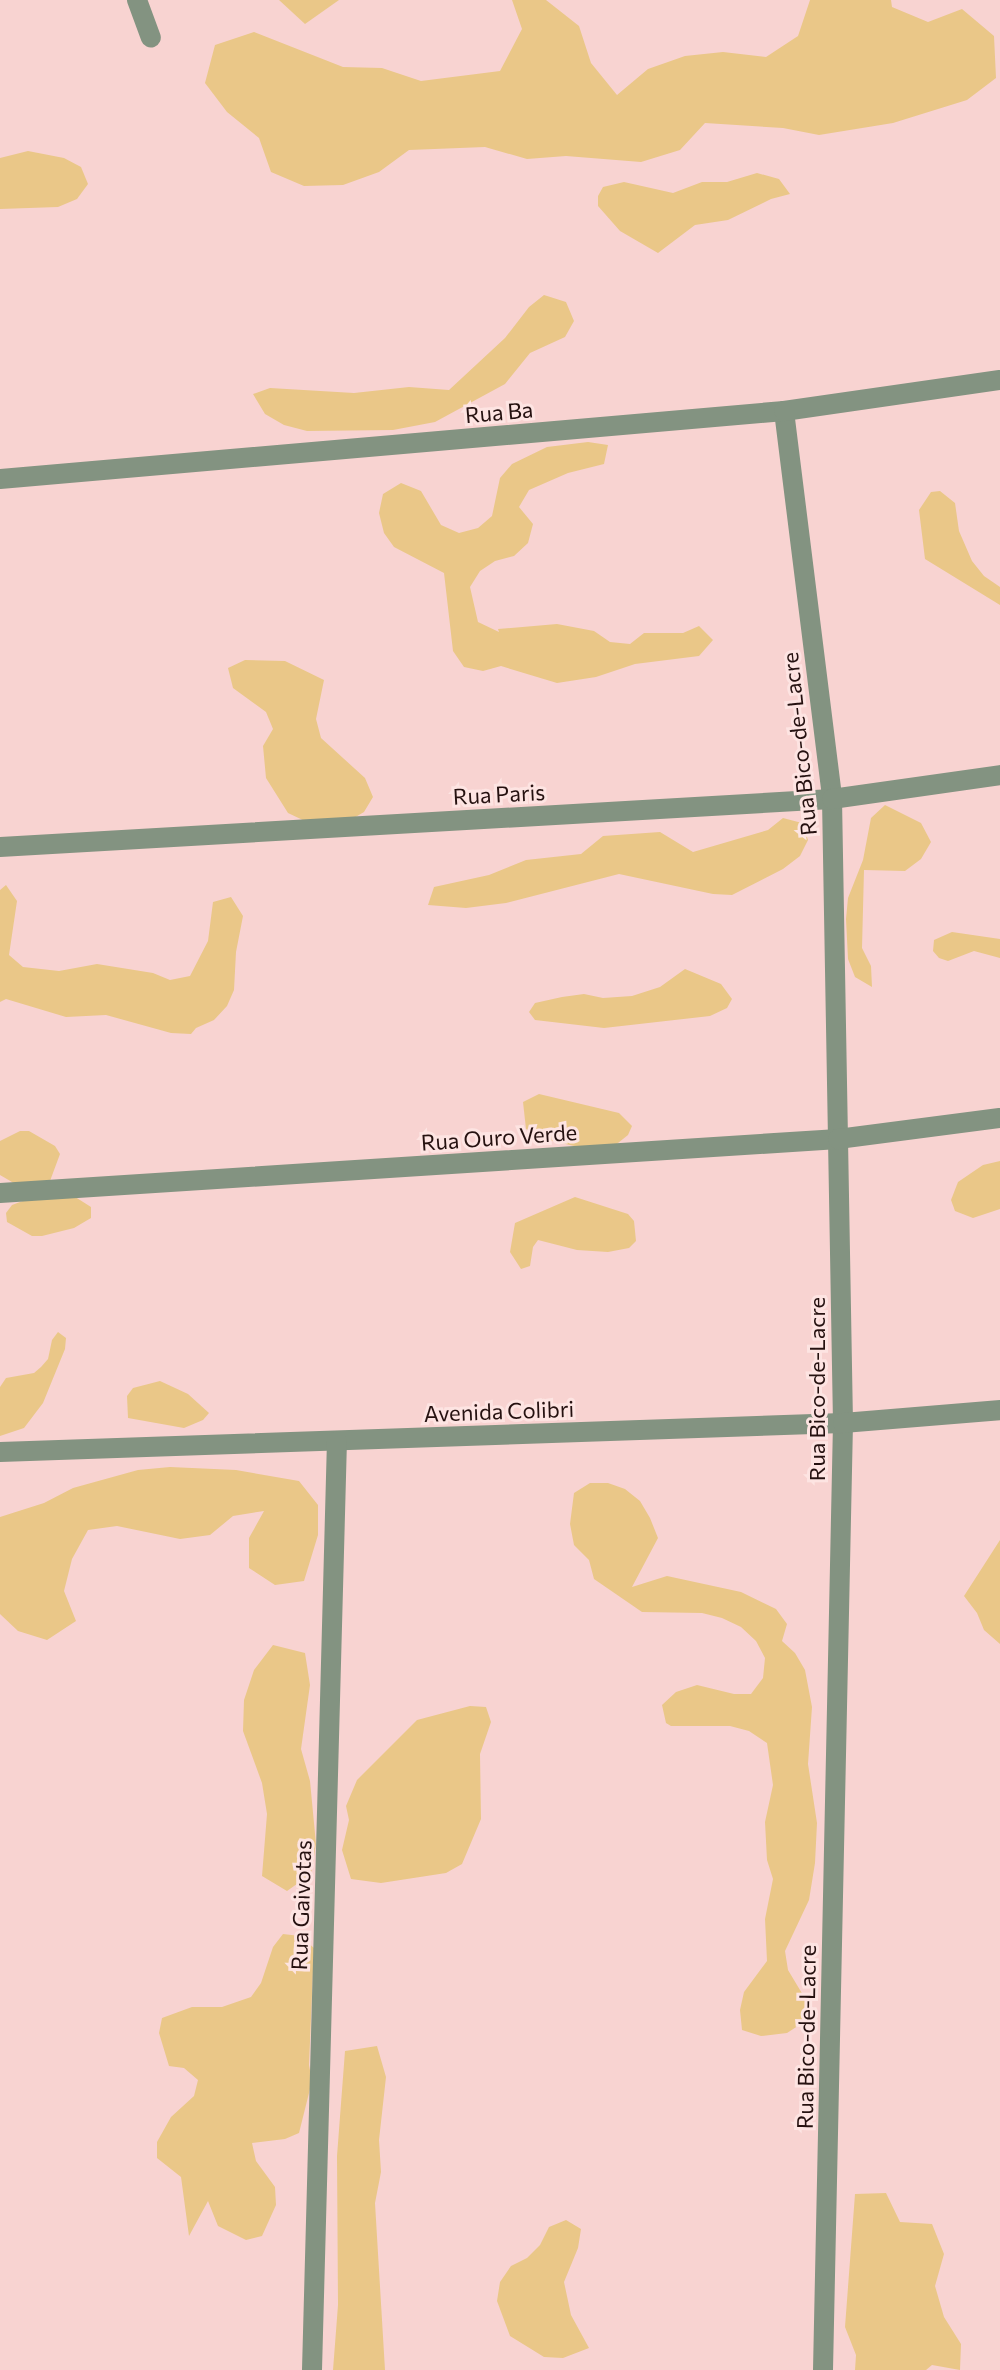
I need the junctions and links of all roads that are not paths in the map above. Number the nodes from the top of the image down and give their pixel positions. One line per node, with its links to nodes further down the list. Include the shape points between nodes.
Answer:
1 (137, 0): 2 (street)
2 (151, 38)
3 (1000, 380): 4 (street, Rua Ba)
4 (784, 411): 5 (street, Rua Ba); 7 (street, Rua Bico-de-Lacre)
5 (0, 479)
6 (1000, 775): 7 (street, Rua Paris)
7 (832, 799): 8 (street, Rua Paris); 10 (street, Rua Bico-de-Lacre)
8 (0, 847)
9 (1000, 1118): 10 (street, Rua Ouro Verde)
10 (838, 1139): 11 (street, Rua Ouro Verde); 13 (street, Rua Bico-de-Lacre)
11 (0, 1193)
12 (1000, 1410): 13 (street, Avenida Colibri)
13 (843, 1423): 14 (street, Avenida Colibri); 17 (street, Rua Bico-de-Lacre)
14 (337, 1441): 15 (street, Avenida Colibri); 16 (street, Rua Gaivotas)
15 (0, 1452)
16 (312, 2370)
17 (823, 2370)

